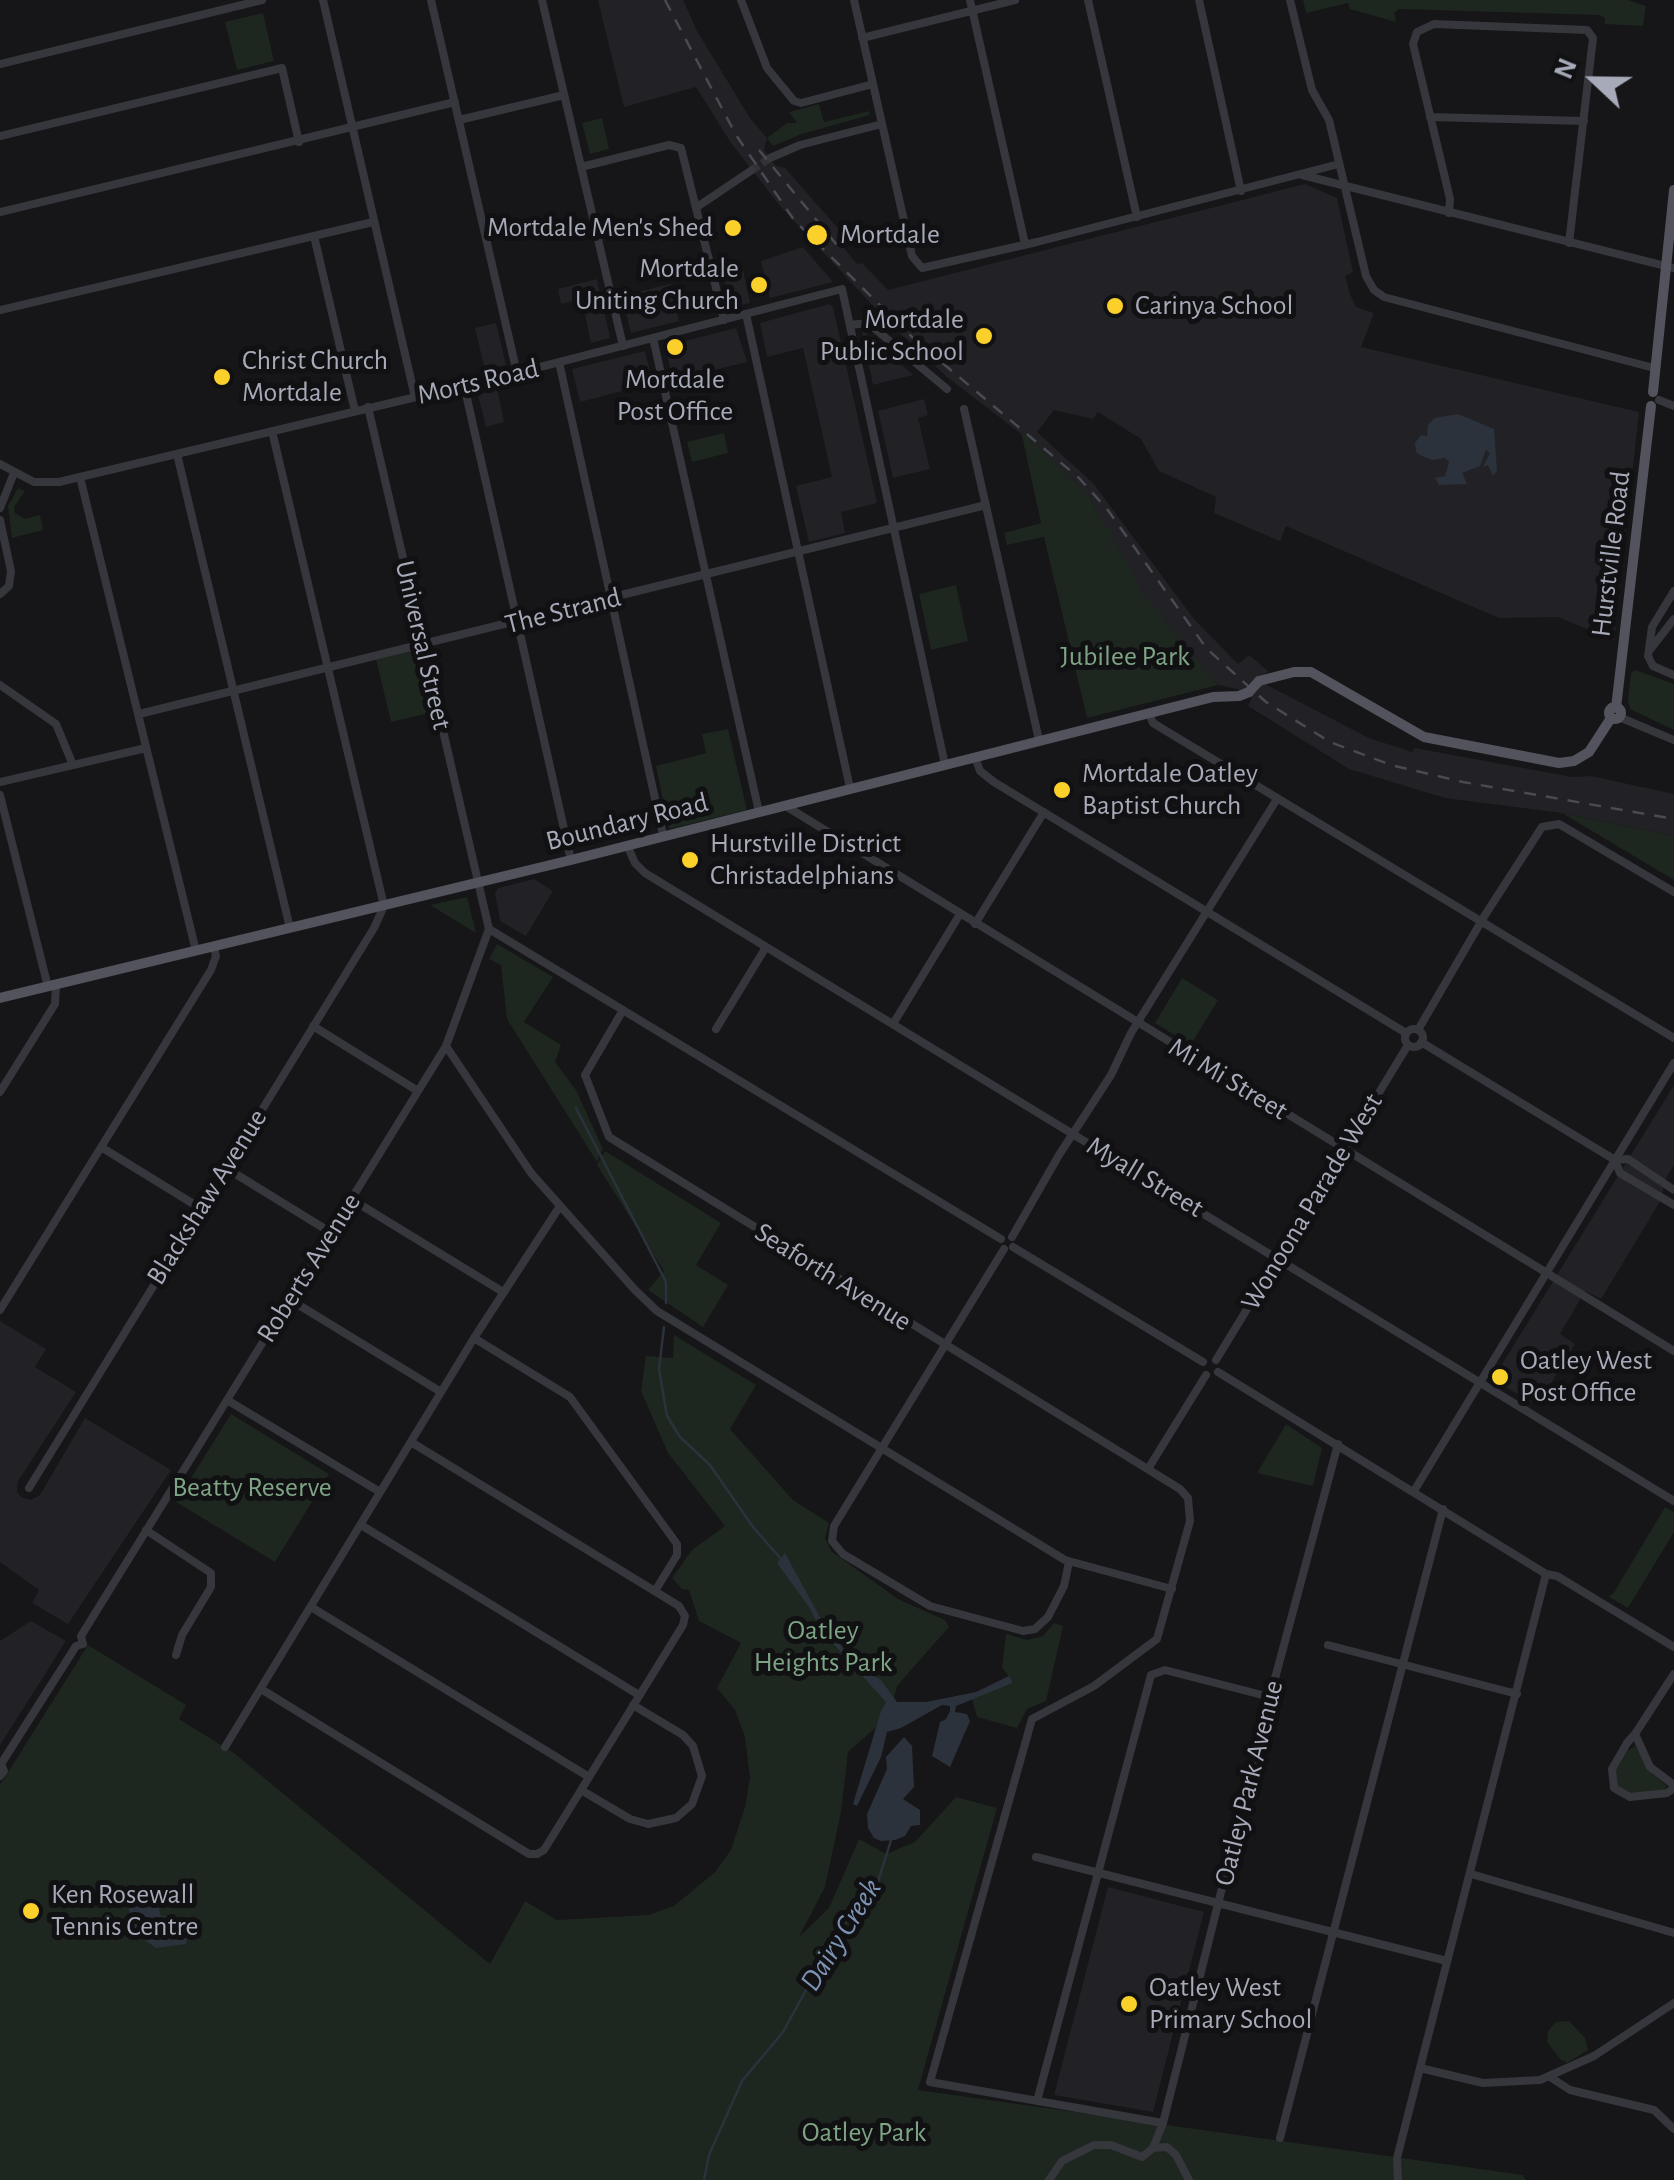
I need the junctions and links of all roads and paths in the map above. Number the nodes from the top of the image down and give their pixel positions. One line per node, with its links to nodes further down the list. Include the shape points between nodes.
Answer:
1 (262, 0): 14 (street)
2 (322, 0): 22 (street)
3 (432, 0): 17 (street)
4 (542, 0): 16 (street)
5 (741, 0): 15 (street, via 770,72 794,101)
6 (854, 0): 13 (street)
7 (970, 0): 12 (street)
8 (1015, 0): 12 (street)
9 (1088, 0): 36 (street)
10 (1198, 0): 32 (street)
11 (1290, 0): 26 (street)
12 (973, 10): 13 (street); 40 (street)
13 (862, 38): 15 (street)
14 (0, 64)
15 (873, 84): 21 (street)
16 (564, 94): 19 (street); 27 (street)
17 (455, 102): 19 (street); 22 (street)
18 (1430, 118): 20 (street); 20 (street, via 1413,44 1419,30 1434,24 1590,31); 35 (street)
19 (459, 120): 50 (street)
20 (1584, 121): 39 (street)
21 (882, 124): 25 (street); 40 (street, via 916,264 928,268)
22 (352, 128): 24 (street); 37 (street)
23 (0, 136): 24 (street, via 282,68)
24 (299, 142): 34 (street)
25 (770, 158)
26 (1339, 164): 29 (street); 30 (street)
27 (581, 167): 33 (street, via 676,145); 47 (street)
28 (752, 170): 33 (street)
29 (1302, 176): 30 (street); 32 (street)
30 (1345, 187): 35 (street); 49 (street, via 1366,276 1381,296)
31 (1674, 190): 41 (main road, Hurstville Road)
32 (1242, 191): 36 (street)
33 (696, 207): 44 (street)
34 (0, 212)
35 (1448, 213): 39 (street)
36 (1137, 217): 40 (street)
37 (373, 222): 38 (street); 53 (street)
38 (314, 236): 42 (street); 58 (street)
39 (1568, 243): 41 (street)
40 (1025, 244)
41 (1670, 268): 49 (main road, Hurstville Road)
42 (0, 310)
43 (746, 314): 44 (street, Morts Road); 45 (street, Morts Road, via 842,290); 68 (street)
44 (724, 320): 46 (street, Morts Road)
45 (850, 324): 52 (street, via 868,323); 67 (street)
46 (653, 338): 47 (street, Morts Road); 69 (street)
47 (623, 346): 48 (street, Morts Road)
48 (559, 362): 50 (street, Morts Road); 72 (street)
49 (1654, 368): 54 (main road, Hurstville Road)
50 (517, 373): 51 (street, Morts Road)
51 (464, 385): 53 (street, Morts Road); 74 (street)
52 (947, 388)
53 (415, 397): 56 (street, Morts Road)
54 (1654, 399): 55 (street); 83 (main road, Hurstville Road)
55 (1674, 406)
56 (368, 407): 58 (street, Morts Road); 75 (street, Universal Street)
57 (964, 408): 64 (street)
58 (356, 411): 59 (street, Morts Road)
59 (272, 431): 60 (street, Morts Road); 77 (street)
60 (176, 454): 63 (street, Morts Road); 80 (street)
61 (0, 464): 62 (street, Morts Road)
62 (14, 472): 63 (street, Morts Road, via 44,484); 65 (street)
63 (80, 477): 82 (street)
64 (986, 505): 67 (street, The Strand); 84 (street)
65 (0, 508)
66 (0, 520): 71 (street, via 12,571)
67 (893, 528): 68 (street, The Strand); 89 (street)
68 (798, 551): 69 (street, The Strand); 91 (street)
69 (705, 576): 72 (street, The Strand); 95 (street)
70 (1674, 591): 76 (street, via 1652,627)
71 (0, 594)
72 (612, 598): 74 (street, The Strand); 97 (street)
73 (1674, 620): 76 (street)
74 (516, 622): 75 (street, The Strand); 99 (street)
75 (423, 645): 77 (street, The Strand); 100 (street, Universal Street)
76 (1650, 651): 78 (street, via 1650,662)
77 (328, 667): 80 (street, The Strand); 102 (street)
78 (1670, 674)
79 (0, 685): 88 (street, via 56,724)
80 (232, 691): 82 (street, The Strand); 107 (street)
81 (1150, 713): 83 (main road, Boundary Road, bridge, via 1238,696 1258,680 1311,672 1424,737 1559,763 1589,752); 84 (main road, Boundary Road); 93 (street, via 1154,723)
82 (139, 714): 86 (street)
83 (1616, 714): 85 (street)
84 (1039, 740): 87 (main road, Boundary Road)
85 (1674, 740)
86 (146, 748): 88 (street); 111 (street)
87 (975, 758): 89 (main road, Boundary Road); 96 (street, via 982,774)
88 (74, 765): 90 (street)
89 (946, 765): 91 (main road, Boundary Road)
90 (0, 782)
91 (850, 788): 94 (main road, Boundary Road)
92 (0, 795): 112 (street)
93 (1277, 799): 104 (street); 105 (street)
94 (784, 805): 95 (main road, Boundary Road); 103 (street, Mi Mi Street)
95 (759, 812): 97 (main road, Boundary Road)
96 (1044, 812): 104 (street); 106 (street)
97 (663, 835): 98 (main road, Boundary Road)
98 (627, 845): 99 (main road, Boundary Road); 110 (street, Myall Street, via 640,870)
99 (570, 860): 100 (main road, Boundary Road)
100 (478, 882): 102 (main road, Boundary Road); 108 (street)
101 (1674, 892): 105 (street, via 1550,823 1538,829)
102 (384, 906): 107 (main road, Boundary Road); 117 (street, Blackshaw Avenue)
103 (960, 914): 106 (street, Mi Mi Street); 116 (street)
104 (1208, 914): 115 (street); 120 (street)
105 (1480, 922): 119 (street); 121 (street)
106 (975, 924): 115 (street, Mi Mi Street)
107 (290, 928): 109 (main road, Boundary Road)
108 (489, 929): 114 (street); 124 (street, Roberts Avenue)
109 (214, 947): 111 (main road, Boundary Road); 129 (street, via 211,970)
110 (766, 947): 116 (street, Myall Street); 118 (street)
111 (196, 951): 112 (main road, Boundary Road)
112 (52, 986): 113 (main road, Boundary Road); 127 (street, via 55,1004)
113 (0, 998)
114 (624, 1010): 140 (street); 147 (street, Seaforth Avenue, via 585,1076 609,1137)
115 (1138, 1023): 128 (street); 130 (street, Mi Mi Street)
116 (893, 1024): 128 (street, Myall Street)
117 (312, 1026): 126 (street); 132 (street, Blackshaw Avenue)
118 (716, 1030)
119 (1418, 1030): 120 (street); 122 (street)
120 (1406, 1034): 123 (street)
121 (1674, 1038)
122 (1421, 1042): 123 (street); 131 (street)
123 (1408, 1044): 130 (street, Wonoona Parade West)
124 (446, 1046): 126 (street, Roberts Avenue); 137 (street)
125 (1674, 1063): 131 (street)
126 (418, 1090): 135 (street, Roberts Avenue)
127 (0, 1092)
128 (1073, 1132): 140 (street); 141 (street, Myall Street)
129 (102, 1147): 138 (street); 145 (street)
130 (1344, 1149): 141 (street, Wonoona Parade West); 142 (street, Mi Mi Street)
131 (1615, 1160): 133 (street, via 1628,1159); 134 (street, via 1620,1172); 142 (street)
132 (226, 1168): 138 (street, Blackshaw Avenue); 139 (street)
133 (1671, 1188): 134 (street)
134 (1661, 1198): 136 (street)
135 (351, 1199): 139 (street, Roberts Avenue); 143 (street)
136 (1674, 1205)
137 (560, 1206): 143 (street); 158 (street, via 634,1289 674,1322)
138 (200, 1208): 160 (street, Blackshaw Avenue)
139 (330, 1232): 144 (street, Roberts Avenue)
140 (1010, 1244): 147 (street); 150 (street)
141 (1278, 1258): 149 (street, Wonoona Parade West); 153 (street, Myall Street)
142 (1547, 1272): 148 (street, Mi Mi Street); 153 (street)
143 (503, 1292): 146 (street)
144 (289, 1299): 154 (street); 155 (street, Roberts Avenue)
145 (0, 1310)
146 (474, 1338): 154 (street); 170 (street, via 570,1397 677,1544 677,1556)
147 (944, 1346): 158 (street); 159 (street, Seaforth Avenue)
148 (1674, 1350)
149 (1216, 1360): 150 (street); 151 (street)
150 (1203, 1362): 152 (street)
151 (1218, 1372): 152 (street); 157 (street)
152 (1206, 1375): 159 (street)
153 (1480, 1382): 161 (street); 163 (street, Myall Street)
154 (441, 1392): 156 (street)
155 (227, 1400): 162 (street); 166 (street, Roberts Avenue)
156 (411, 1442): 162 (street); 170 (street)
157 (1338, 1444): 161 (street); 180 (street, Oatley Park Avenue)
158 (882, 1449): 167 (street); 167 (street, via 834,1526 832,1540 843,1554 930,1606 1024,1631 1048,1618)
159 (1148, 1469): 169 (street, Seaforth Avenue, via 1180,1488 1192,1509)
160 (29, 1488)
161 (1414, 1491): 164 (street)
162 (380, 1492): 165 (street)
163 (1674, 1501)
164 (1443, 1509): 168 (street); 175 (street)
165 (361, 1525): 171 (street); 179 (street)
166 (146, 1530): 174 (street, via 210,1574 210,1587); 184 (street, Roberts Avenue)
167 (1069, 1562): 169 (street)
168 (1546, 1574): 173 (street); 178 (street)
169 (1172, 1589): 199 (street, via 1153,1644 1032,1719 930,2082)
170 (655, 1591): 179 (street, via 684,1613 683,1624)
171 (311, 1607): 177 (street); 186 (street)
172 (1328, 1645): 175 (street)
173 (1674, 1647)
174 (176, 1655)
175 (1403, 1664): 178 (street); 194 (street)
176 (1674, 1674): 182 (street)
177 (261, 1689): 183 (street); 188 (street, via 529,1854 544,1850)
178 (1517, 1694): 191 (street)
179 (639, 1695): 181 (street)
180 (1270, 1697): 190 (street, via 1154,1672); 192 (street, Oatley Park Avenue)
181 (633, 1705): 186 (street); 188 (street, via 693,1746 702,1776 692,1804 676,1818 648,1824)
182 (1636, 1734): 187 (street, via 1650,1767); 187 (street, via 1614,1764 1614,1788 1630,1797 1667,1793)
183 (225, 1747)
184 (0, 1764): 185 (street)
185 (0, 1776)
186 (589, 1777): 188 (street)
187 (1674, 1786)
188 (581, 1790)
189 (1036, 1857): 190 (street)
190 (1099, 1873): 192 (street); 199 (street)
191 (1471, 1874): 193 (street); 195 (street)
192 (1219, 1904): 194 (street); 200 (street, Oatley Park Avenue)
193 (1674, 1933)
194 (1335, 1934): 195 (street); 202 (street)
195 (1448, 1961): 197 (street)
196 (1674, 2002): 198 (street)
197 (1420, 2068): 198 (street, via 1491,2084); 207 (street, via 1396,2158)
198 (1550, 2077): 201 (street, via 1570,2090 1654,2110)
199 (1037, 2101): 200 (street)
200 (1163, 2123): 203 (street); 204 (street)
201 (1674, 2129)
202 (1280, 2138)
203 (1166, 2147): 204 (street); 206 (street)
204 (1153, 2148): 205 (street, via 1142,2156 1111,2145 1086,2147 1062,2160)
205 (1049, 2180)
206 (1190, 2180)
207 (1398, 2180)

